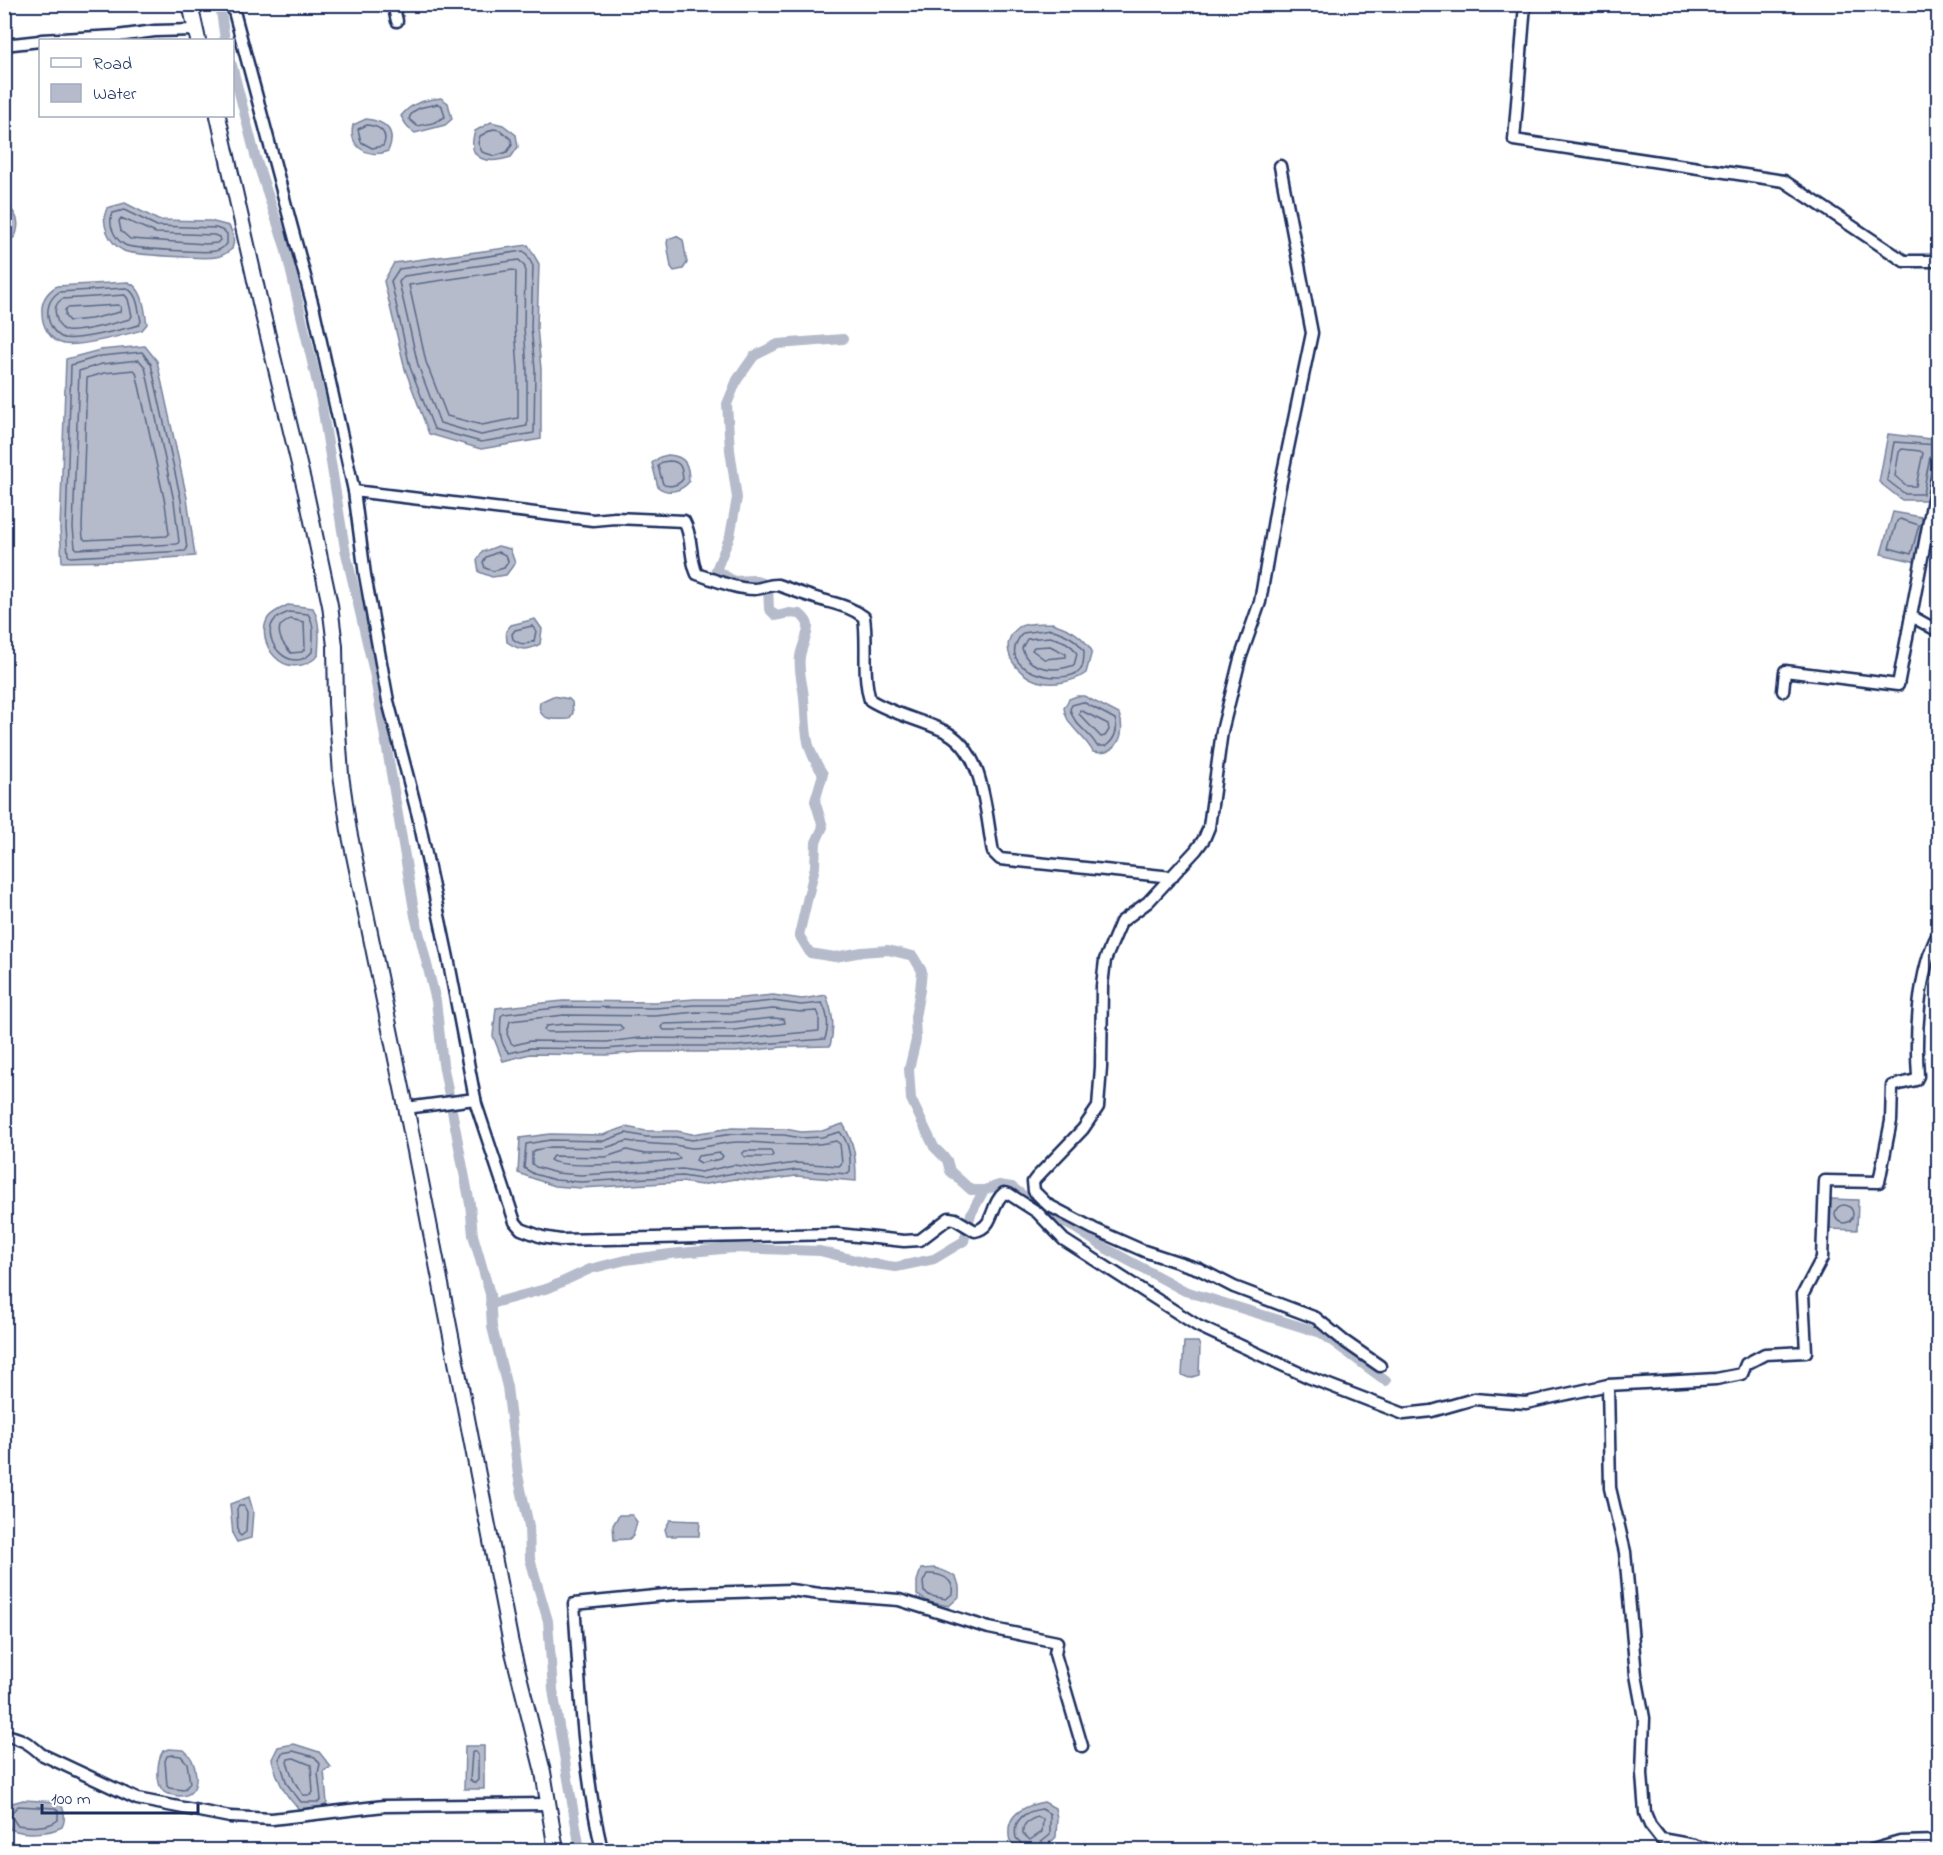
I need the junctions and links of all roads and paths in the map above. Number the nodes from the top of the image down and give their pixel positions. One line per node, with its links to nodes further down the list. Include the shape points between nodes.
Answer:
1 (190, 4): 6 (street)
2 (232, 4): 14 (street, via 300,251)
3 (393, 4): 5 (street)
4 (1525, 4): 12 (street, via 1514,140 1784,181 1904,261)
5 (397, 21)
6 (197, 35): 7 (street, via 155,31)
7 (71, 39)
8 (39, 41): 9 (street)
9 (4, 45)
10 (218, 117): 21 (street, via 330,605 339,757 349,831)
11 (1280, 166): 18 (street, via 1312,333 1260,602 1240,659 1222,731 1209,828 1200,845)
12 (1938, 261)
13 (1938, 473): 15 (street)
14 (354, 491): 18 (street, via 593,520 684,521 697,574 755,590 778,585 838,603 864,617 865,673 870,700 886,710 943,730 964,746 981,789 993,852 1000,859); 20 (street, via 388,701 448,958)
15 (1911, 616): 16 (street); 17 (street, via 1898,685 1785,671)
16 (1938, 631)
17 (1783, 691)
18 (1172, 877): 22 (street, via 1121,922 1105,960 1098,1107 1083,1129 1036,1178 1034,1191 1048,1205 1104,1233 1316,1318)
19 (1938, 934): 23 (street, via 1917,1020 1918,1076 1916,1080 1892,1086 1891,1121 1879,1182 1825,1181 1822,1258 1803,1294 1806,1352 1765,1354 1746,1364 1742,1374 1724,1378)
20 (472, 1100): 21 (street); 23 (street, via 515,1222 521,1229 542,1237 593,1241 838,1234 920,1240 948,1218 975,1231 982,1229 1004,1193 1037,1212 1064,1240 1198,1326 1308,1377 1404,1414 1474,1399 1527,1403)
21 (406, 1108): 26 (street, via 511,1644)
22 (1380, 1366)
23 (1608, 1385): 30 (street, via 1610,1488 1625,1552 1636,1675 1644,1718 1645,1813 1661,1839)
24 (4, 1735): 26 (street, via 21,1738 41,1754 137,1799 230,1817 272,1819 384,1806)
25 (1082, 1746): 29 (street, via 1055,1654 1057,1642 989,1628 899,1600 790,1590 675,1594 574,1604 585,1737)
26 (548, 1804): 28 (street)
27 (1938, 1841): 31 (street, via 1900,1842)
28 (556, 1851)
29 (602, 1851)
30 (1709, 1851)
31 (1872, 1851)

